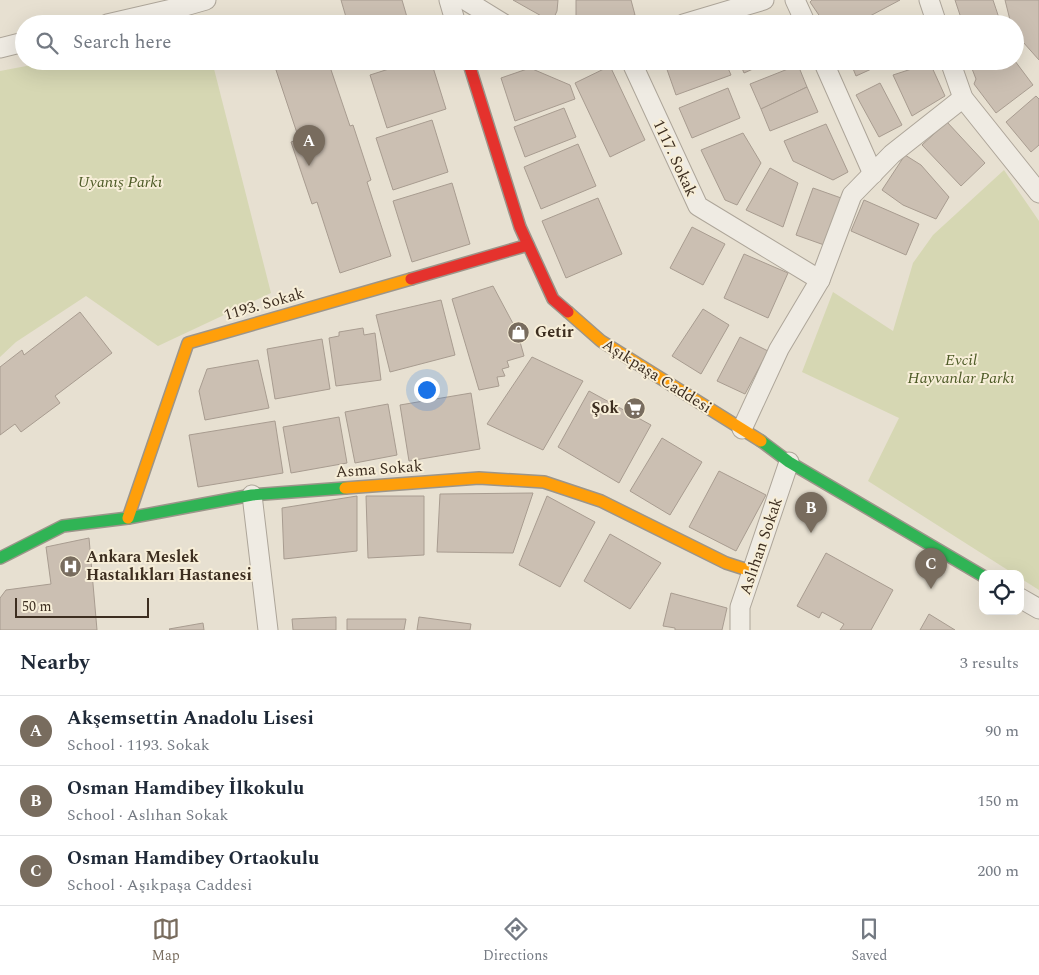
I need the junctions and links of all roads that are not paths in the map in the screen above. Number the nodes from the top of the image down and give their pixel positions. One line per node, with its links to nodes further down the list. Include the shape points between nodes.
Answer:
1 (206, 0): 7 (street)
2 (449, 0): 8 (street)
3 (465, 0): 9 (street)
4 (764, 0): 10 (street)
5 (795, 0): 11 (street)
6 (929, 0): 12 (street)
7 (146, 15)
8 (453, 15)
9 (489, 15)
10 (713, 15)
11 (802, 15)
12 (934, 15)
13 (15, 44): 14 (street)
14 (0, 48)
15 (471, 70): 22 (street, Aşıkpaşa Caddesi)
16 (635, 70): 23 (street, 1117. Sokak, via 698,206)
17 (827, 70): 20 (street)
18 (953, 70): 19 (street)
19 (963, 98): 20 (street, via 892,154); 21 (street)
20 (873, 174): 23 (street, via 852,195)
21 (1039, 193)
22 (528, 245): 24 (street, Aşıkpaşa Caddesi, via 553,299 601,341); 27 (street, 1193. Sokak, via 188,343)
23 (820, 280): 24 (street, via 779,349)
24 (742, 429): 25 (street, Aşıkpaşa Caddesi)
25 (789, 462): 29 (street, Aslıhan Sokak); 30 (street, Aşıkpaşa Caddesi)
26 (252, 495): 27 (street, Asma Sokak); 29 (street, Asma Sokak, via 479,478 544,482 601,502 726,563); 33 (street)
27 (128, 518): 28 (street, Asma Sokak, via 63,526)
28 (0, 558)
29 (752, 572): 34 (street, Aslıhan Sokak, via 740,607)
30 (979, 574)
31 (1024, 600): 32 (street)
32 (1039, 609)
33 (268, 630)
34 (740, 630)

